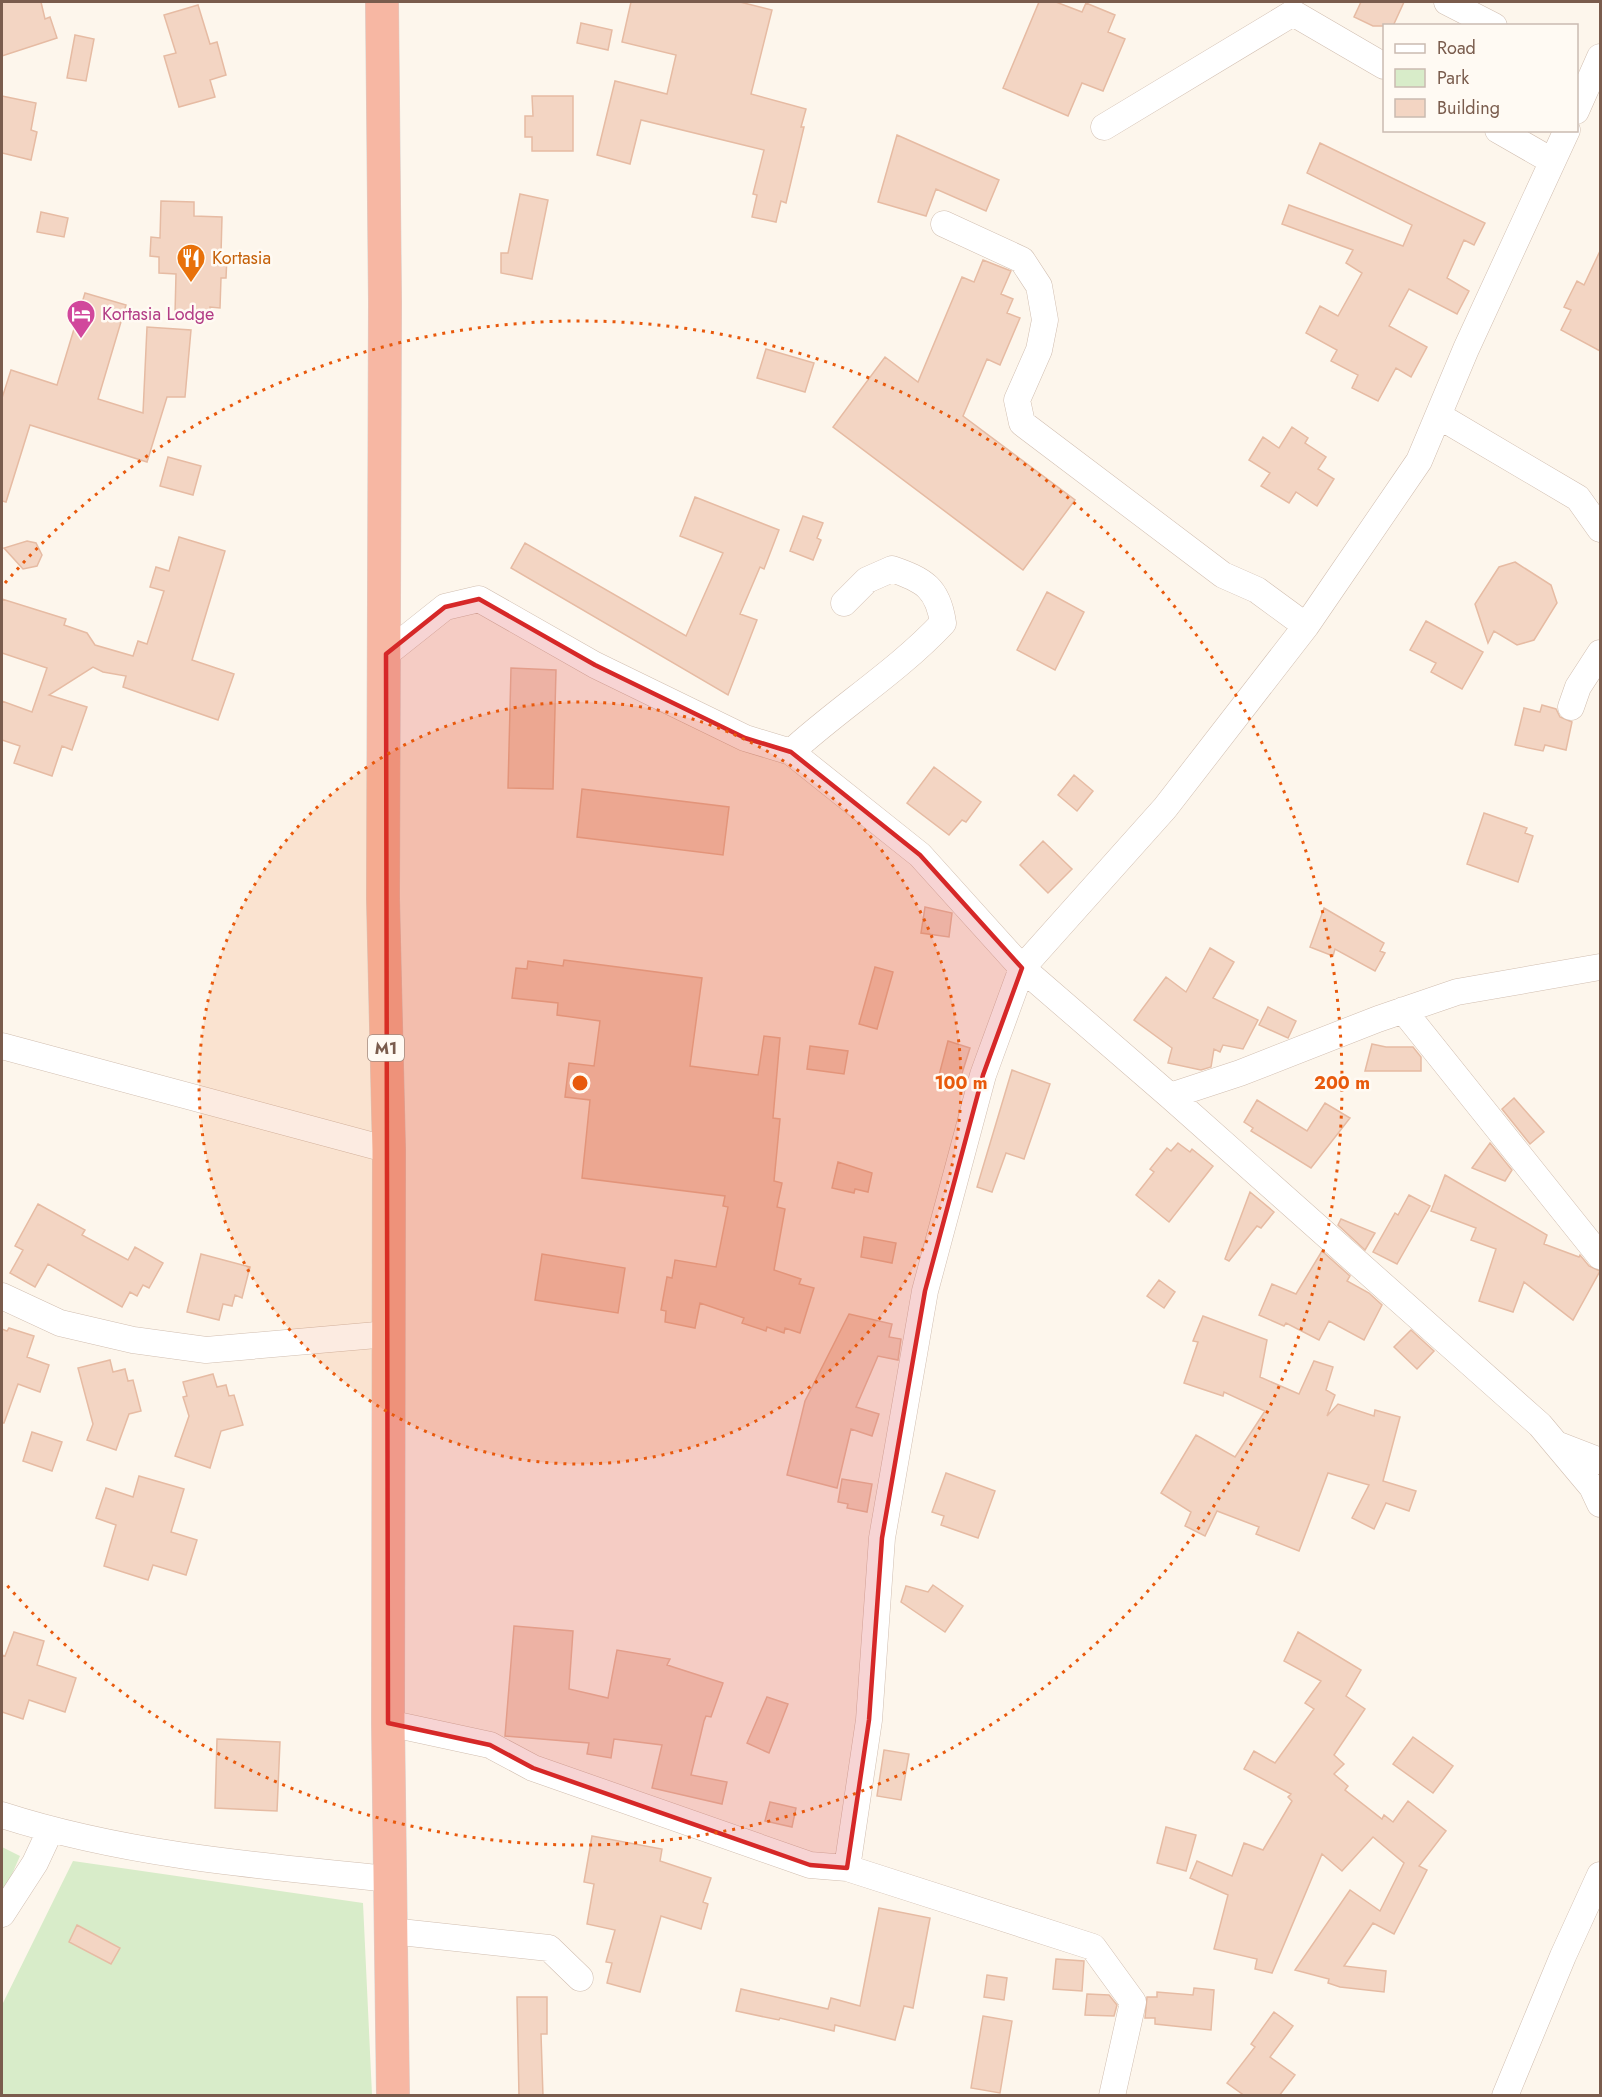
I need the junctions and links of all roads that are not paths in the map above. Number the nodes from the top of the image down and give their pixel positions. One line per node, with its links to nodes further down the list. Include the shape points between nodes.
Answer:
1 (382, 2): 17 (highway, M1)
2 (1447, 2): 3 (street)
3 (1490, 24)
4 (1383, 65): 7 (street, via 1293,14)
5 (1590, 67): 6 (street)
6 (1578, 105)
7 (1104, 127)
8 (1501, 132): 10 (street)
9 (1566, 132): 10 (street)
10 (1552, 161): 12 (street)
11 (944, 224): 15 (street, via 1022,260 1039,286 1045,320 1039,350 1017,400 1022,423 1223,575 1257,590)
12 (1438, 416): 13 (street, via 1578,498); 15 (street, via 1419,461)
13 (1600, 529)
14 (844, 603): 19 (street, via 867,580 892,569 920,579 940,603 943,623 913,655)
15 (1306, 626): 21 (street, via 1165,808)
16 (1600, 653): 18 (street, via 1578,687)
17 (386, 654): 19 (street, via 445,607 479,600 595,664 734,733); 25 (highway, M1, via 383,899)
18 (1571, 707)
19 (791, 752): 21 (street, via 920,855)
20 (1600, 967): 22 (street, via 1457,992)
21 (1022, 968): 24 (street); 35 (street, via 983,1075 925,1291 882,1538 869,1720)
22 (1404, 1010): 24 (street); 26 (street)
23 (2, 1046): 25 (street)
24 (1170, 1096): 29 (street)
25 (389, 1150): 28 (highway, M1)
26 (1600, 1256)
27 (2, 1296): 28 (street, via 60,1323 133,1340 206,1350)
28 (388, 1334): 32 (highway, M1)
29 (1558, 1444): 30 (street); 31 (street, via 1592,1487)
30 (1600, 1461)
31 (1600, 1504)
32 (388, 1723): 35 (street, via 490,1745 533,1768 799,1861); 37 (highway, M1)
33 (2, 1815): 34 (street)
34 (50, 1831): 37 (street, via 235,1864); 38 (street, via 35,1863)
35 (848, 1868): 44 (street, via 1093,1947 1133,2002)
36 (1600, 1875): 41 (street)
37 (390, 1879): 40 (highway, M1)
38 (2, 1914)
39 (1600, 1914): 41 (street)
40 (391, 1932): 42 (street, via 549,1948); 43 (highway, M1)
41 (1563, 1956): 45 (street)
42 (580, 1978)
43 (393, 2096)
44 (1112, 2096)
45 (1505, 2096)

